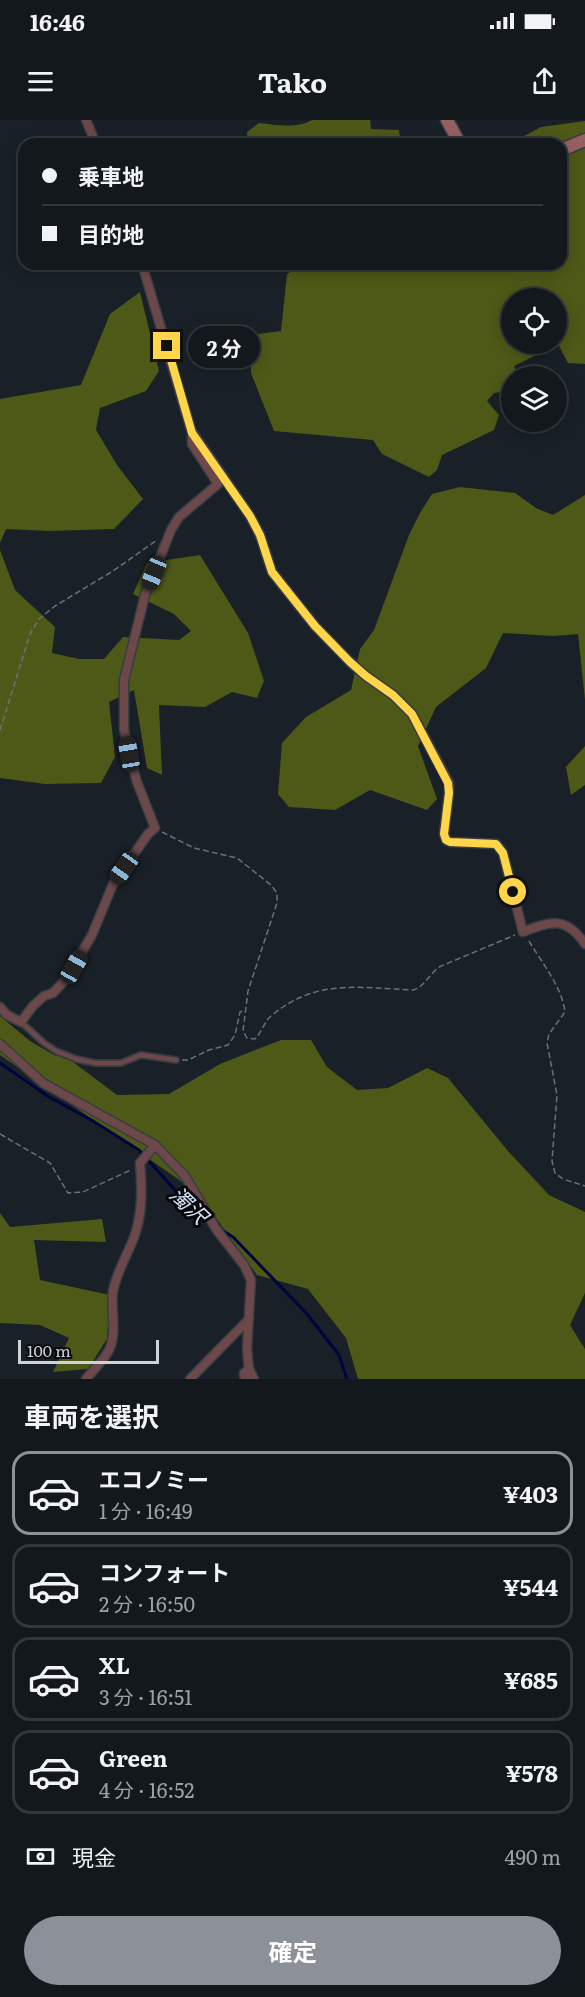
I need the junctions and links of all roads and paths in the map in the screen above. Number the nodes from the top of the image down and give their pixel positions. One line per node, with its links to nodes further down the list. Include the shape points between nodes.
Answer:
1 (86, 120): 3 (street)
2 (447, 120): 4 (street)
3 (94, 138)
4 (457, 138)
5 (585, 140): 6 (street)
6 (567, 148)
7 (144, 270): 8 (street)
8 (192, 433): 9 (street, via 192,444 218,484 179,517); 12 (street, via 250,516 272,572 350,662 412,714 448,783 446,840 496,844 503,853)
9 (171, 530): 10 (path, via 167,529 153,543 39,619 30,634); 11 (street, via 145,595 124,680 124,729 129,754)
10 (0, 730)
11 (155, 828): 15 (path, via 194,848 237,858 277,893); 16 (street, via 113,884 92,935 66,979)
12 (523, 932): 13 (street, via 555,922 568,925); 15 (path, via 439,967 418,989 348,986 305,994 267,1019 255,1039 247,1038 243,1030); 22 (path, via 564,1003 565,1012 547,1042 556,1095 552,1161 555,1173)
13 (585, 944)
14 (0, 1007): 16 (street)
15 (244, 1011): 18 (path, via 240,1012 235,1035 228,1045 188,1060)
16 (21, 1022): 18 (lane, via 50,1047 76,1059 121,1063 141,1055)
17 (0, 1044): 20 (street, via 43,1083)
18 (176, 1060)
19 (0, 1134): 21 (path, via 50,1163 68,1193 83,1192)
20 (154, 1145): 21 (street); 23 (street, via 185,1176 216,1229 244,1265 251,1280)
21 (140, 1164): 25 (street, via 141,1213 113,1292 114,1332 109,1350)
22 (585, 1186)
23 (249, 1319): 24 (street); 26 (street)
24 (249, 1370): 27 (street, via 244,1373); 28 (street)
25 (86, 1379)
26 (190, 1379)
27 (245, 1379)
28 (254, 1379)

